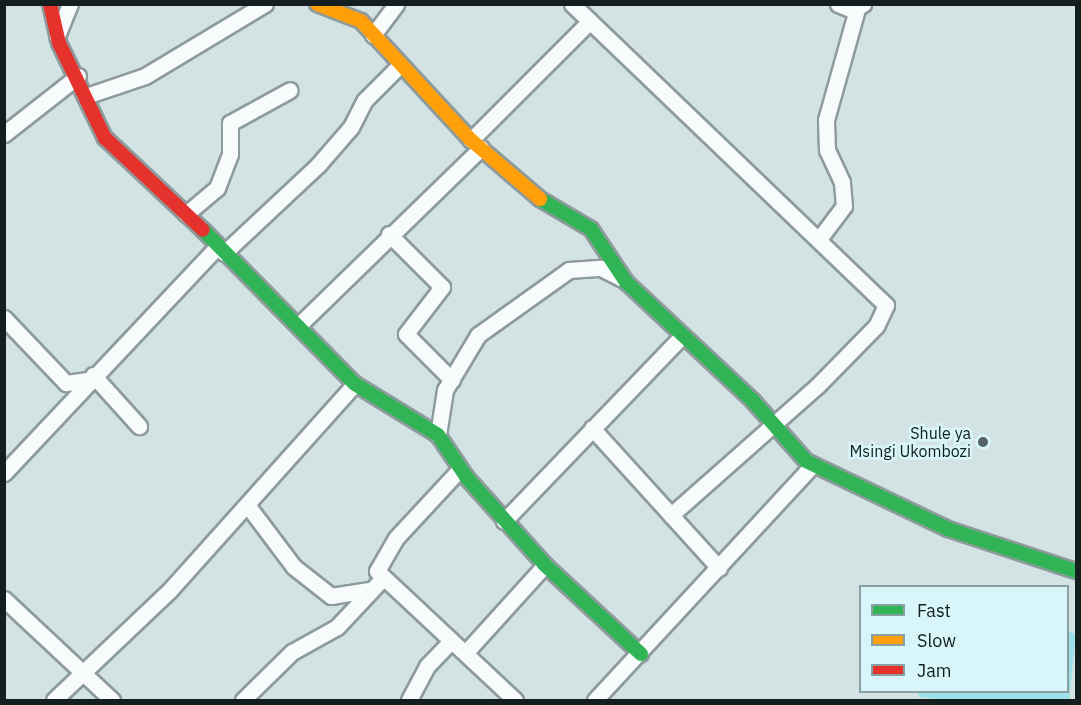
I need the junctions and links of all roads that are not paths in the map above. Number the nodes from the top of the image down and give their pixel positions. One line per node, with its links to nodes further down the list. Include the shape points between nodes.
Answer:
1 (50, 4): 11 (street)
2 (70, 4): 11 (street)
3 (265, 4): 15 (street, via 145,76)
4 (316, 4): 10 (street, via 361,21)
5 (396, 4): 10 (street)
6 (572, 4): 9 (street)
7 (838, 4): 8 (street)
8 (860, 7): 20 (street, via 826,120 827,150 842,182 844,206)
9 (588, 14): 17 (street); 20 (street)
10 (373, 35): 12 (street)
11 (57, 36): 13 (street)
12 (398, 67): 17 (street); 21 (street, via 364,100 351,127 318,165)
13 (78, 76): 15 (street); 16 (street)
14 (290, 90): 18 (street, via 230,123 230,154 217,188)
15 (86, 96): 18 (street, via 105,138)
16 (4, 134)
17 (476, 144): 19 (street); 22 (street, via 536,197 591,229)
18 (186, 214): 21 (street)
19 (389, 234): 24 (street); 27 (street, via 442,287 406,334)
20 (819, 239): 31 (street, via 882,298 886,312 817,386)
21 (220, 250): 24 (street); 26 (street)
22 (626, 282): 25 (street); 27 (street, via 601,268 569,270 553,279 514,315 478,335)
23 (4, 318): 28 (street)
24 (299, 325): 29 (street)
25 (682, 336): 31 (street); 33 (street)
26 (91, 378): 28 (street); 30 (street); 32 (street)
27 (452, 380): 34 (street, via 441,401)
28 (66, 383): 30 (street)
29 (355, 384): 34 (street); 38 (street)
30 (70, 404): 37 (street)
31 (774, 422): 35 (street); 39 (street)
32 (139, 426)
33 (592, 428): 39 (street); 40 (street)
34 (438, 435): 36 (street)
35 (812, 466): 42 (street); 43 (street, via 948,529)
36 (460, 469): 40 (street); 44 (street, via 380,559 376,568)
37 (4, 473)
38 (248, 507): 45 (street, via 294,567 331,596); 50 (street)
39 (671, 515): 42 (street)
40 (504, 521): 41 (street)
41 (545, 566): 48 (street); 49 (street)
42 (718, 568): 49 (street)
43 (1077, 571)
44 (382, 579): 45 (street); 47 (street)
45 (368, 590): 53 (street, via 337,627 286,657)
46 (4, 599): 50 (street)
47 (452, 641): 48 (street); 54 (street, via 427,666)
48 (467, 651): 55 (street)
49 (641, 654): 56 (street)
50 (82, 673): 51 (street); 52 (street)
51 (54, 700)
52 (112, 700)
53 (243, 700)
54 (409, 700)
55 (515, 700)
56 (595, 700)

